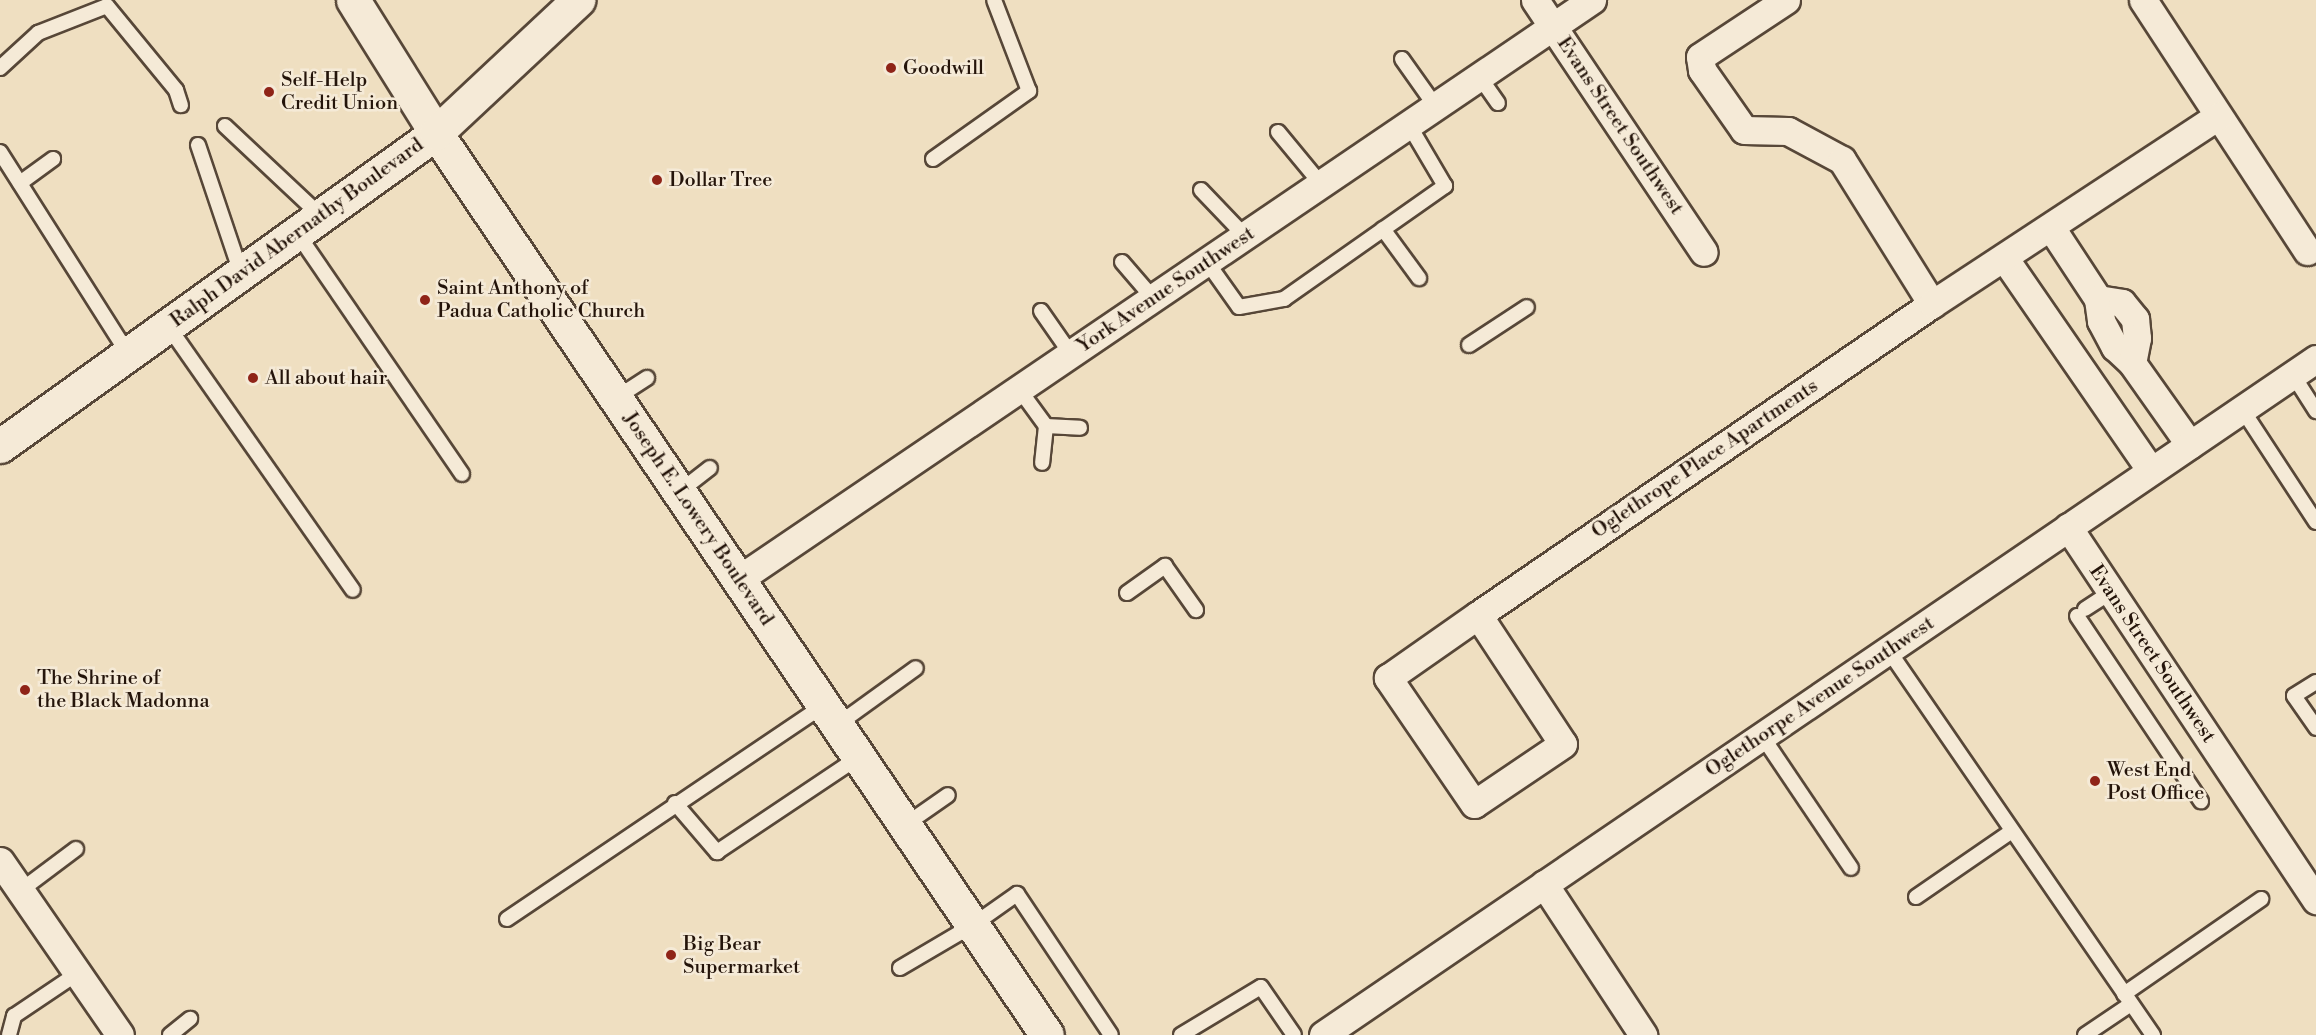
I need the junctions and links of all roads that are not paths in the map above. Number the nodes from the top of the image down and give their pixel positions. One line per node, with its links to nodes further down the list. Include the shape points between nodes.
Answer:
1 (353, 0): 19 (street, Joseph E. Lowery Boulevard)
2 (578, 0): 19 (street, Ralph David Abernathy Boulevard)
3 (994, 0): 23 (lane, via 1029,91)
4 (1536, 0): 8 (street, Evans Street Southwest)
5 (1592, 0): 8 (street, York Avenue Southwest)
6 (1786, 0): 39 (street, via 1700,57 1702,70 1744,130 1788,131 1842,160)
7 (2143, 0): 15 (street)
8 (1553, 27): 11 (street, York Avenue Southwest); 32 (street, Evans Street Southwest)
9 (1402, 59): 14 (lane)
10 (0, 68): 12 (lane, via 38,33 107,6)
11 (1479, 76): 13 (lane); 14 (street, York Avenue Southwest)
12 (185, 101)
13 (1498, 103)
14 (1436, 106): 16 (street, York Avenue Southwest)
15 (2218, 116): 28 (street, Oglethrope Place Apartments); 31 (street)
16 (1409, 124): 25 (street, York Avenue Southwest); 29 (lane, via 1445,186)
17 (225, 126): 27 (lane)
18 (1278, 132): 25 (lane)
19 (436, 133): 27 (street, Ralph David Abernathy Boulevard); 50 (street, Joseph E. Lowery Boulevard)
20 (198, 145): 36 (lane)
21 (0, 152): 24 (lane)
22 (53, 159): 24 (lane)
23 (933, 159)
24 (20, 183): 44 (lane)
25 (1322, 184): 30 (street, York Avenue Southwest)
26 (1201, 190): 30 (lane)
27 (309, 224): 36 (street, Ralph David Abernathy Boulevard); 60 (lane)
28 (2052, 229): 33 (street, Oglethrope Place Apartments); 56 (street, via 2098,299 2122,303 2135,320 2137,338 2132,363)
29 (1383, 230): 35 (lane, via 1284,299 1239,307); 37 (lane)
30 (1245, 236): 35 (street, York Avenue Southwest)
31 (2307, 251)
32 (1704, 252)
33 (2005, 259): 39 (street, Oglethrope Place Apartments); 59 (street)
34 (1122, 262): 38 (lane)
35 (1207, 262): 38 (street, York Avenue Southwest)
36 (241, 273): 42 (street, Ralph David Abernathy Boulevard)
37 (1419, 278)
38 (1153, 298): 45 (street, York Avenue Southwest)
39 (1932, 304): 69 (street, Oglethrope Place Apartments)
40 (1527, 307): 43 (lane)
41 (1041, 311): 45 (lane)
42 (168, 326): 44 (street, Ralph David Abernathy Boulevard); 65 (lane)
43 (1469, 345)
44 (128, 354): 55 (street, Ralph David Abernathy Boulevard)
45 (1071, 354): 49 (street, York Avenue Southwest)
46 (2316, 359): 47 (street, Oglethorpe Avenue Southwest)
47 (2293, 375): 51 (street, Oglethorpe Avenue Southwest); 52 (lane)
48 (647, 378): 50 (lane)
49 (1018, 389): 53 (lane); 64 (street, York Avenue Southwest)
50 (616, 398): 61 (street, Joseph E. Lowery Boulevard)
51 (2242, 409): 56 (street, Oglethorpe Avenue Southwest); 62 (lane)
52 (2316, 411)
53 (1046, 426): 54 (lane); 57 (lane)
54 (1080, 428)
55 (1, 442)
56 (2190, 445): 59 (street, Oglethorpe Avenue Southwest)
57 (1042, 463)
58 (710, 468): 61 (lane)
59 (2151, 471): 63 (street, Oglethorpe Avenue Southwest)
60 (462, 474)
61 (679, 492): 64 (street, Joseph E. Lowery Boulevard)
62 (2316, 522)
63 (2068, 527): 66 (street, Evans Street Southwest); 70 (street, Oglethorpe Avenue Southwest)
64 (739, 579): 73 (street, Joseph E. Lowery Boulevard)
65 (353, 590)
66 (2111, 592): 78 (lane, via 2081,612); 89 (street, Evans Street Southwest)
67 (1126, 593): 68 (lane, via 1165,566)
68 (1196, 610)
69 (1478, 615): 69 (street, Oglethrope Place Apartments, via 1388,678 1474,804 1563,744)
70 (1889, 651): 75 (street, Oglethorpe Avenue Southwest); 81 (lane)
71 (916, 668): 73 (lane)
72 (2316, 681): 74 (lane, via 2294,696)
73 (830, 715): 76 (street, Joseph E. Lowery Boulevard); 79 (lane)
74 (2316, 728)
75 (1762, 736): 84 (lane); 85 (street, Oglethorpe Avenue Southwest)
76 (859, 757): 79 (lane, via 717,852); 80 (street, Joseph E. Lowery Boulevard)
77 (948, 795): 80 (lane)
78 (2201, 801)
79 (675, 803): 90 (lane)
80 (905, 825): 91 (street, Joseph E. Lowery Boulevard)
81 (2013, 831): 87 (lane); 94 (lane)
82 (76, 849): 86 (lane)
83 (0, 861): 86 (street)
84 (1851, 868)
85 (1544, 884): 103 (street, Oglethorpe Avenue Southwest); 104 (street)
86 (20, 891): 93 (street)
87 (1916, 897)
88 (2260, 899): 94 (lane)
89 (2316, 900)
90 (507, 919)
91 (973, 925): 92 (lane); 99 (street, Joseph E. Lowery Boulevard); 100 (lane, via 1017,894)
92 (900, 968)
93 (78, 973): 96 (lane, via 14,1016); 97 (street)
94 (2128, 999): 105 (lane); 106 (lane)
95 (190, 1019): 98 (lane)
96 (9, 1035)
97 (120, 1035)
98 (170, 1035)
99 (1047, 1035)
100 (1111, 1035)
101 (1181, 1035): 102 (lane, via 1261,987)
102 (1294, 1035)
103 (1323, 1035)
104 (1643, 1035)
105 (2085, 1035)
106 (2152, 1035)

